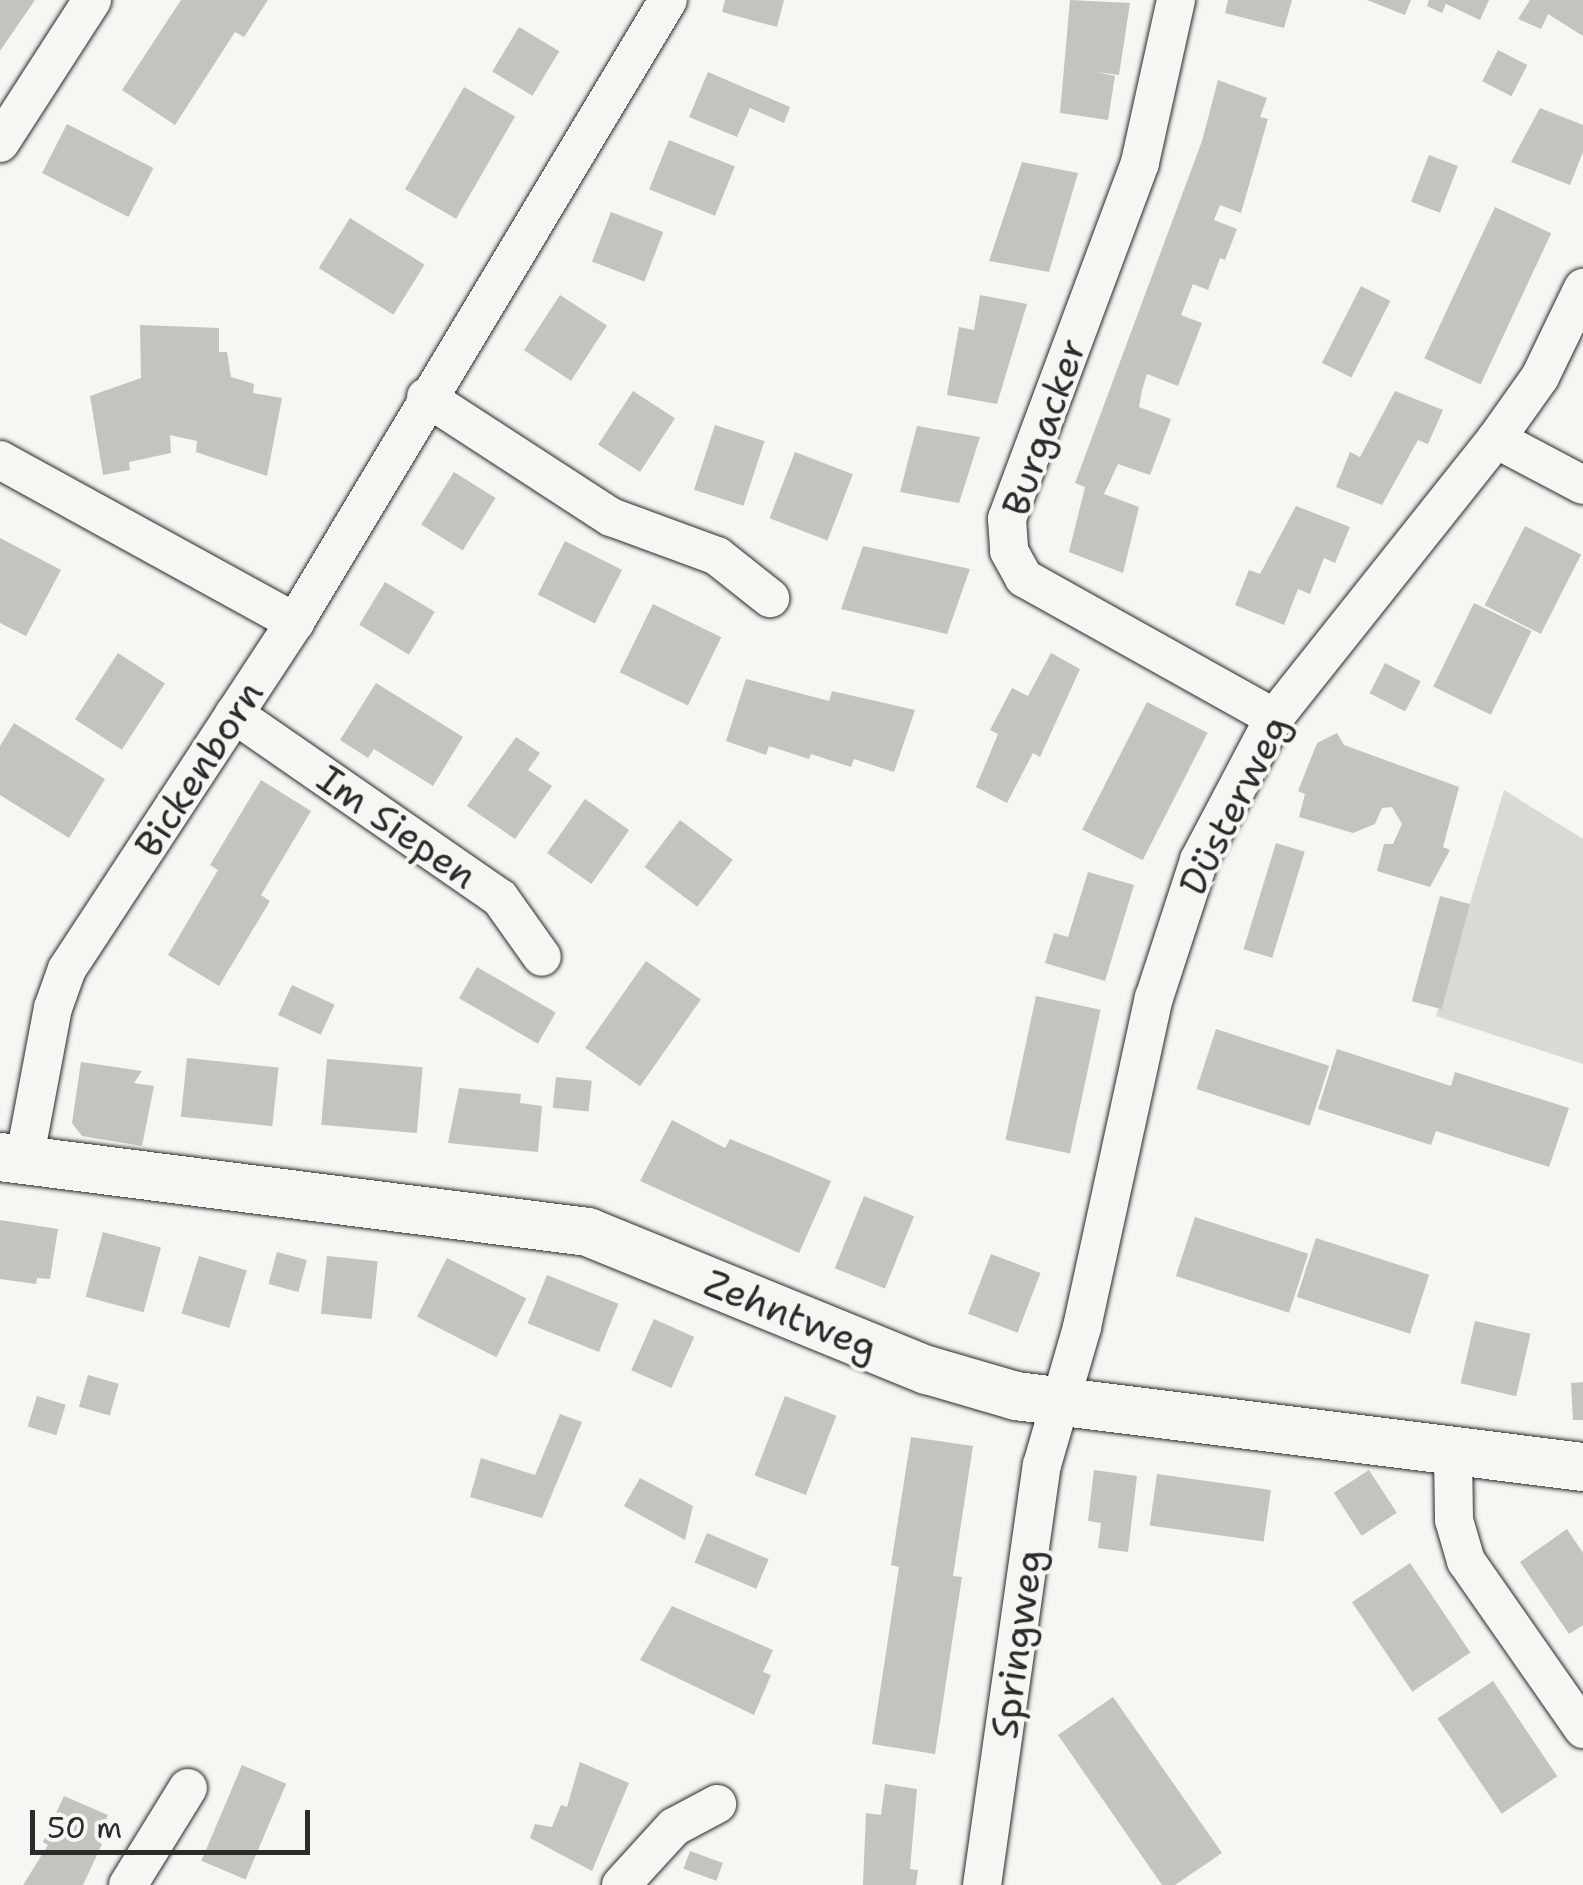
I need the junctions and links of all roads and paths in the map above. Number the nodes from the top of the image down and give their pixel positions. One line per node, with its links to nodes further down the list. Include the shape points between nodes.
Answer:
1 (92, 0): 4 (street)
2 (668, 0): 6 (street, Bickenborn)
3 (1176, 0): 13 (street, Burgacker, via 1140,164 1008,519 1008,550 1024,578)
4 (0, 144)
5 (1583, 288): 7 (street, Düsterweg, via 1540,377)
6 (426, 397): 10 (street, via 612,517 717,556); 11 (street, Bickenborn)
7 (1496, 440): 9 (street); 13 (street, Düsterweg)
8 (0, 460): 11 (street)
9 (1583, 485)
10 (770, 598)
11 (295, 622): 12 (street, Bickenborn)
12 (234, 714): 14 (street, Im Siepen, via 500,898); 15 (street, Bickenborn, via 68,969)
13 (1274, 718): 16 (street, Düsterweg, via 1200,860 1174,926 1082,1327)
14 (542, 957)
15 (12, 1159): 16 (street, Zehntweg, via 588,1232 926,1370)
16 (1058, 1404): 17 (street, Zehntweg); 24 (street, Springweg, via 1042,1465)
17 (1453, 1454): 18 (street, Zehntweg); 19 (street, via 1454,1520 1466,1561)
18 (1583, 1467)
19 (1583, 1729)
20 (188, 1788): 22 (street)
21 (718, 1804): 23 (street, via 674,1827)
22 (128, 1885)
23 (621, 1885)
24 (982, 1885)

